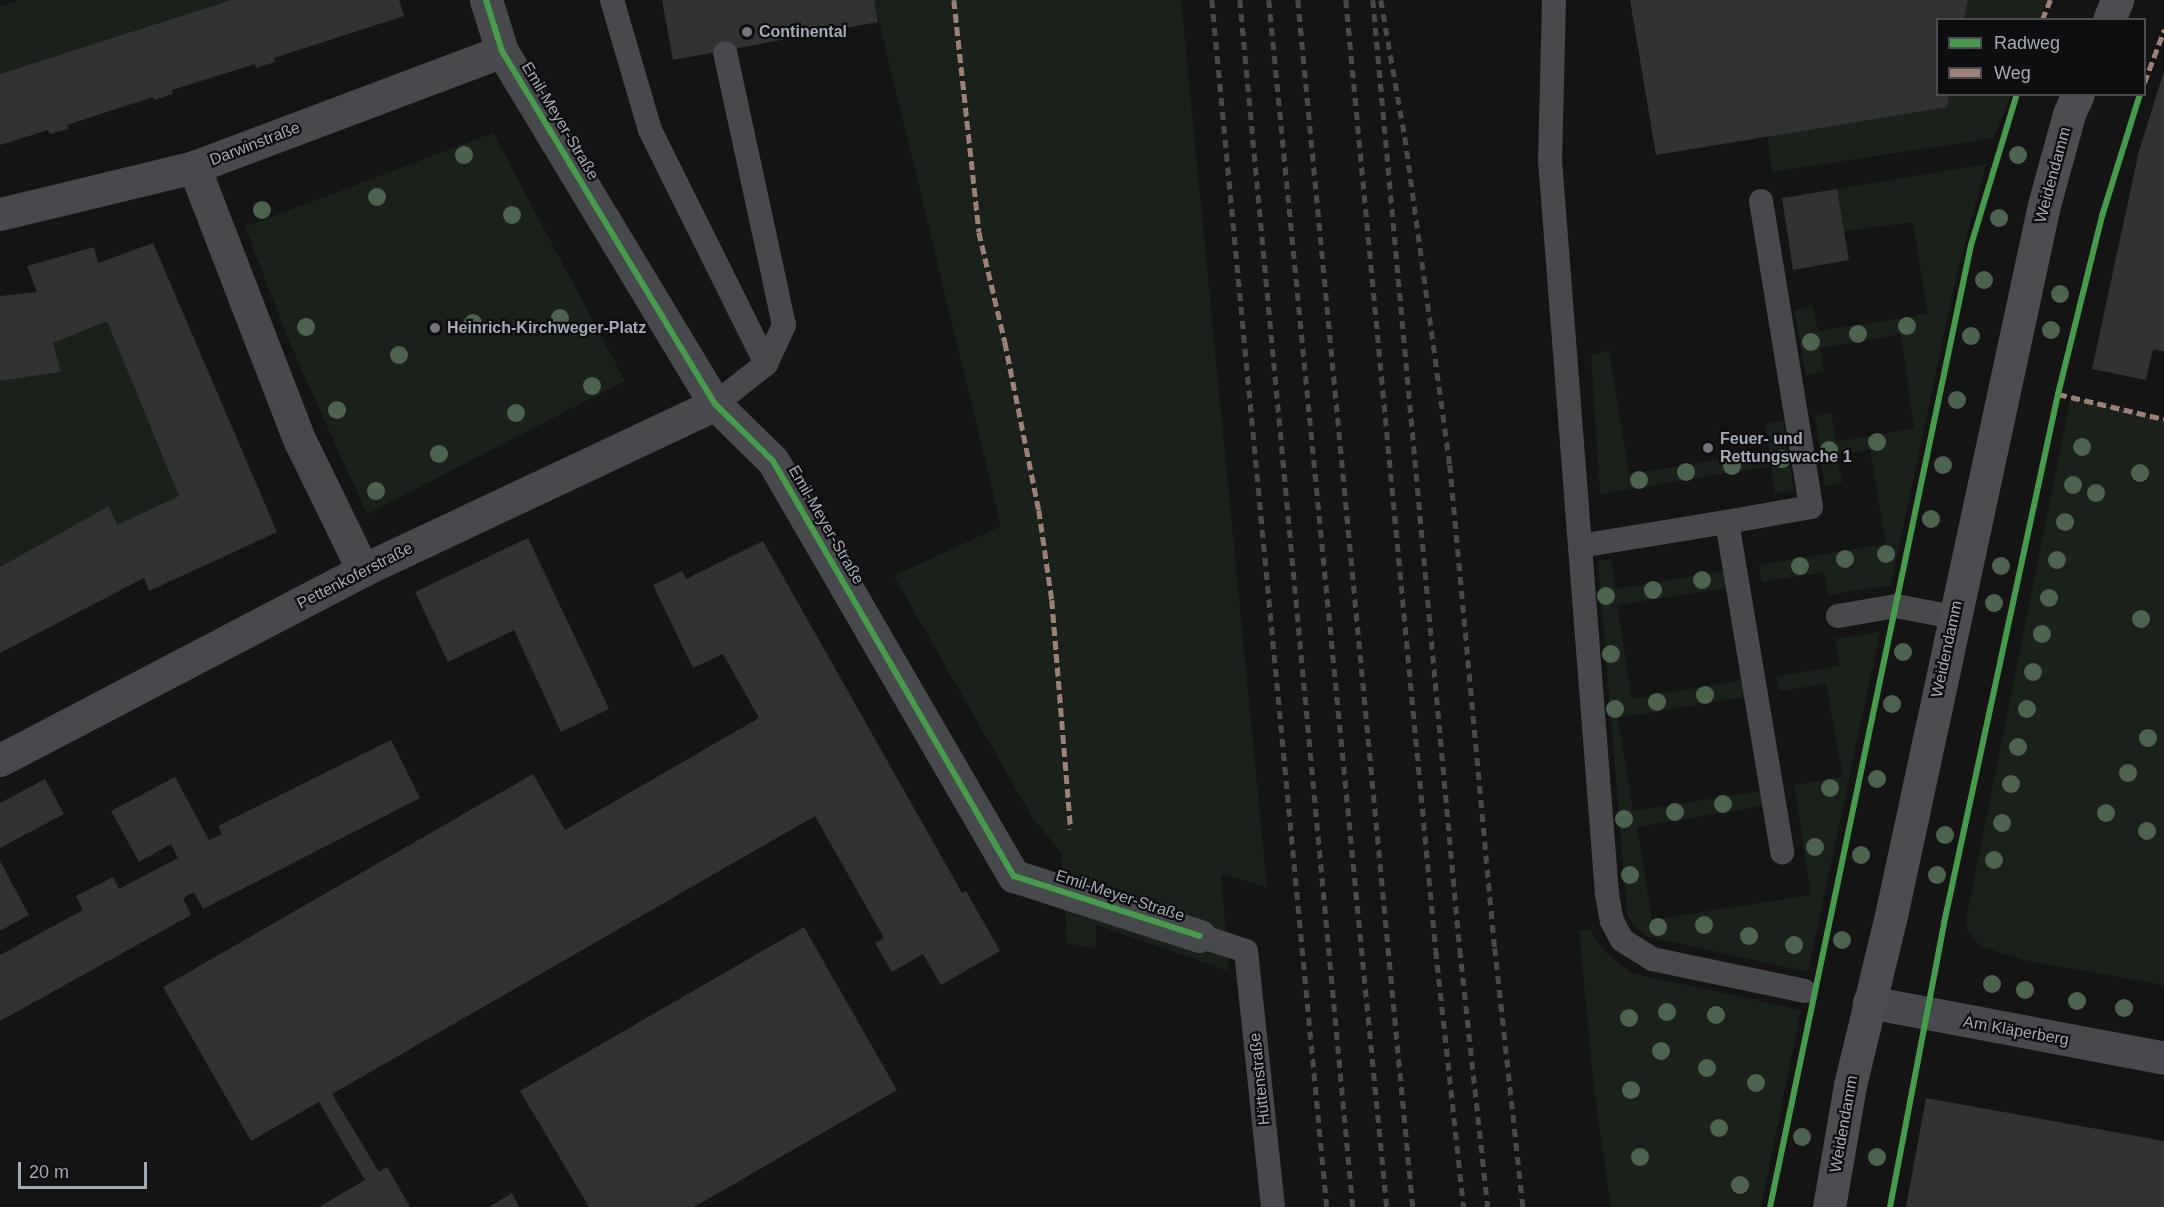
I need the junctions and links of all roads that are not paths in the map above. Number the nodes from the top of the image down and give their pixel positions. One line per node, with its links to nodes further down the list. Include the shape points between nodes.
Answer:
1 (486, 0): 6 (street, Emil-Meyer-Straße)
2 (612, 0): 12 (lane, via 650,130)
3 (1554, 0): 15 (lane, via 1550,160)
4 (2116, 0): 5 (main road)
5 (2110, 18)
6 (502, 51): 9 (street, Darwinstraße); 13 (street, Emil-Meyer-Straße)
7 (725, 53): 12 (lane, via 784,325)
8 (2077, 96): 18 (main road, Weidendamm, via 2044,205)
9 (194, 167): 11 (street, Darwinstraße); 16 (street, via 300,441)
10 (1761, 201): 14 (lane, via 1811,507)
11 (0, 214)
12 (766, 364): 13 (lane)
13 (715, 404): 16 (street, Pettenkoferstraße); 21 (street, Emil-Meyer-Straße, via 772,461 1014,876)
14 (1727, 522): 15 (lane); 20 (lane)
15 (1580, 546): 22 (lane, via 1612,921 1622,940 1652,959)
16 (363, 570): 19 (street, Pettenkoferstraße)
17 (1838, 616): 18 (lane, via 1896,606)
18 (1954, 617): 23 (main road, Weidendamm)
19 (0, 760)
20 (1782, 852)
21 (1200, 936): 25 (lane, Hüttenstraße, via 1246,951)
22 (1804, 991)
23 (1869, 1002): 24 (street, Am Kläperberg); 26 (main road, Weidendamm)
24 (2164, 1058)
25 (1273, 1207)
26 (1829, 1207)

